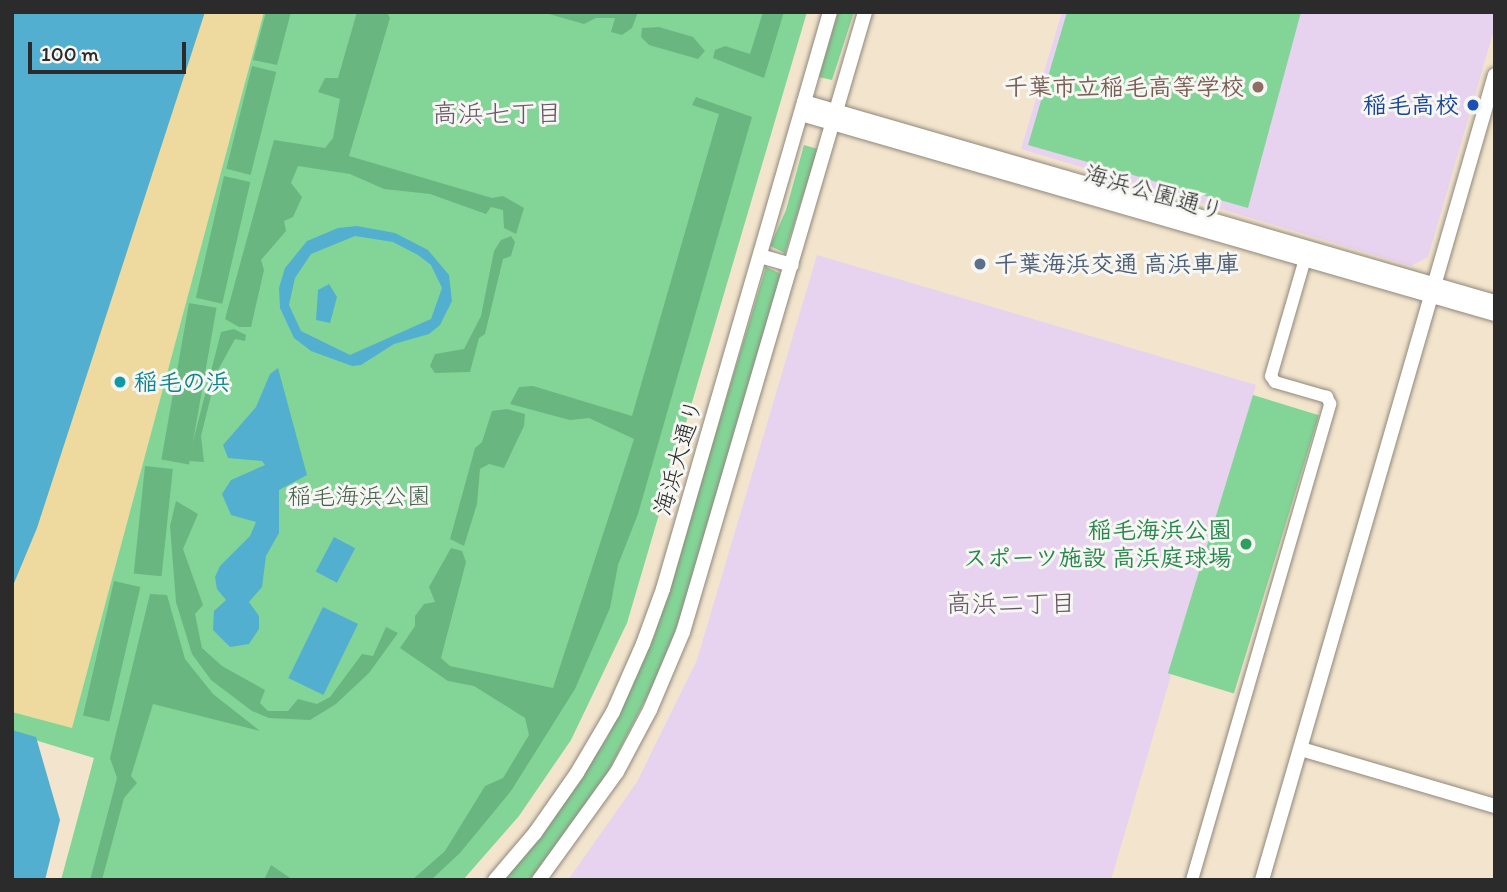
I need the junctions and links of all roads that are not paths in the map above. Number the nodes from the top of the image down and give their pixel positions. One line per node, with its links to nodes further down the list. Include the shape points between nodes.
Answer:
1 (830, 12): 4 (street, 海浜大通り)
2 (865, 12): 5 (street)
3 (1495, 75): 9 (street)
4 (802, 108): 5 (street, 海浜公園通り); 6 (street, 海浜大通り)
5 (835, 117): 7 (street, 海浜公園通り); 8 (street); 9 (street, 海浜公園通り)
6 (760, 257): 8 (street); 14 (street, 海浜大通り, via 643,644 590,751 535,833)
7 (1305, 259): 9 (street, 海浜公園通り); 16 (street, via 1271,376 1275,382 1327,397 1330,404)
8 (792, 265): 15 (street, via 698,586 665,677 602,797)
9 (1432, 290): 10 (street, 海浜公園通り); 11 (street, 海浜公園通り); 12 (street)
10 (1495, 302)
11 (1495, 314)
12 (1301, 749): 13 (street); 17 (street)
13 (1495, 806)
14 (495, 880)
15 (539, 880)
16 (1192, 880)
17 (1262, 880)

